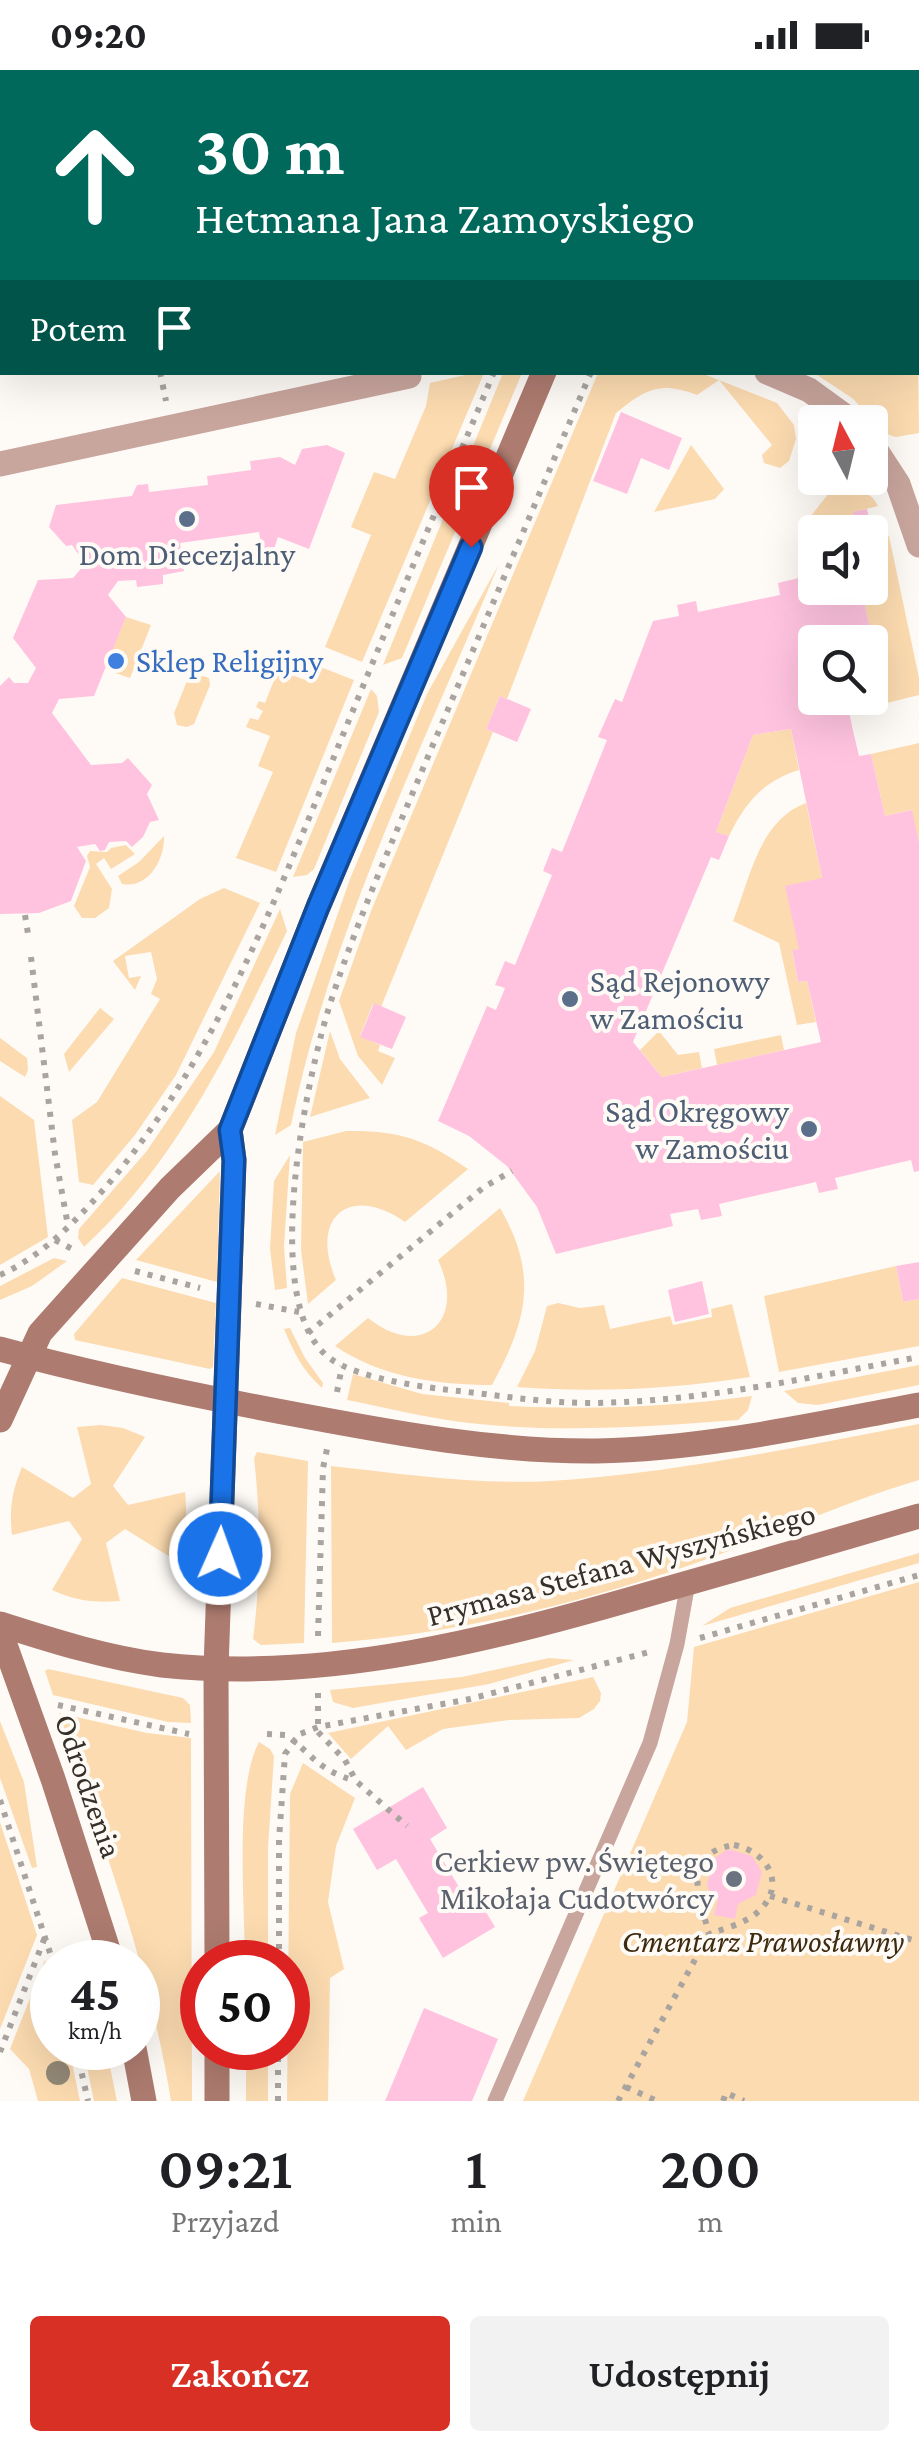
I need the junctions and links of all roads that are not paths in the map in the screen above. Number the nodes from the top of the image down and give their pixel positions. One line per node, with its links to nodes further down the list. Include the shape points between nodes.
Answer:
1 (543, 375): 8 (main road)
2 (774, 375): 4 (street)
3 (408, 376): 5 (street)
4 (830, 405)
5 (0, 464)
6 (888, 469): 7 (street)
7 (919, 544)
8 (230, 1130): 10 (main road, via 73,1294 40,1333); 11 (main road)
9 (0, 1349): 10 (main road)
10 (31, 1358): 11 (main road); 13 (main road)
11 (224, 1401): 12 (main road, via 435,1440 596,1451 717,1442); 18 (main road)
12 (919, 1405)
13 (0, 1420)
14 (919, 1516): 15 (main road, Prymasa Stefana Wyszyńskiego)
15 (688, 1583): 18 (main road, Prymasa Stefana Wyszyńskiego, via 463,1644 318,1664); 25 (lane, via 650,1743)
16 (0, 1624): 18 (main road, Prymasa Stefana Wyszyńskiego, via 115,1657)
17 (0, 1632): 19 (main road, Odrodzenia)
18 (216, 1668): 20 (main road)
19 (105, 1940)
20 (217, 1940)
21 (138, 2070): 23 (main road)
22 (217, 2070): 24 (main road)
23 (144, 2101)
24 (217, 2101)
25 (496, 2101)

